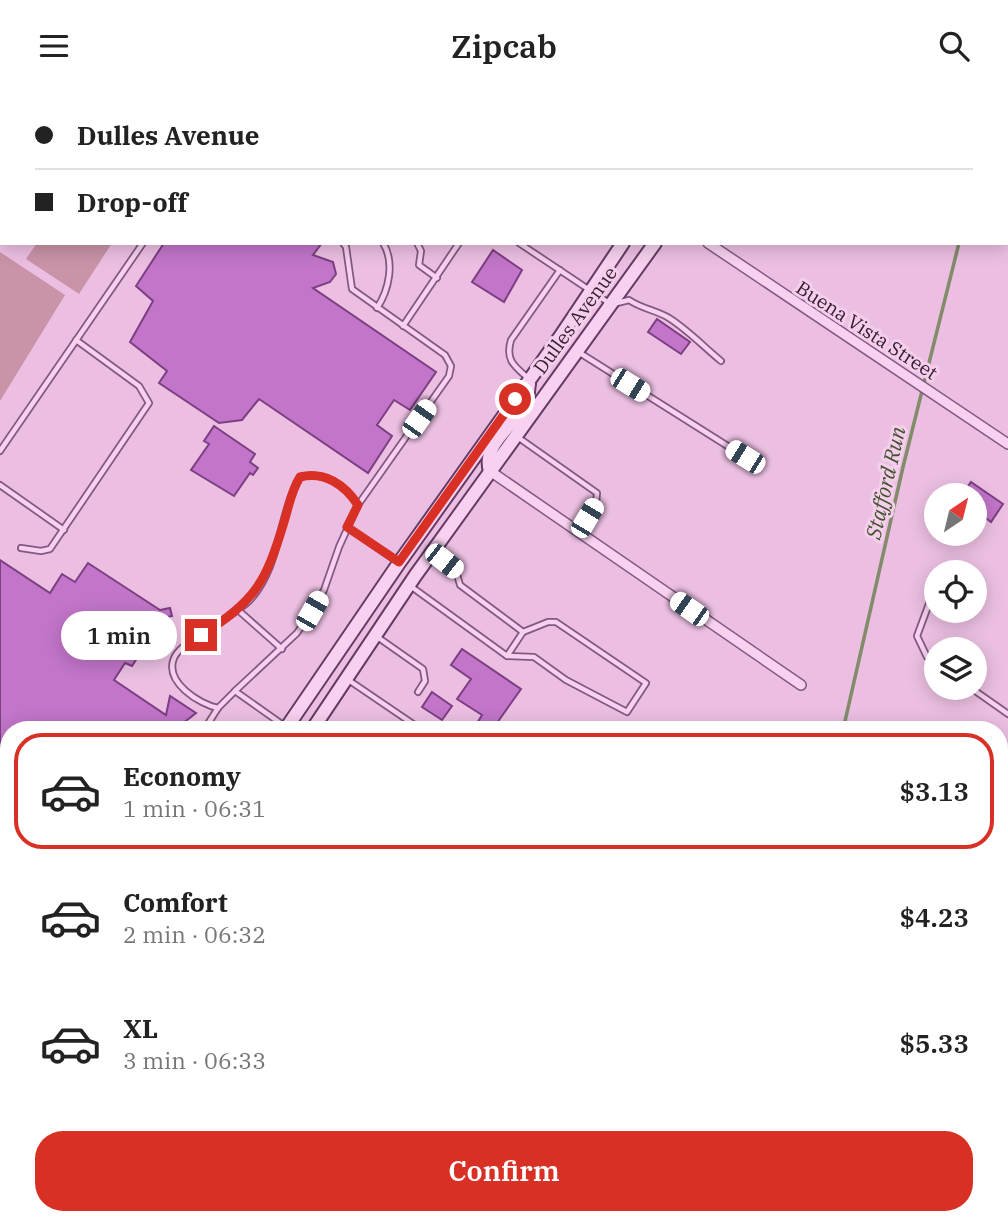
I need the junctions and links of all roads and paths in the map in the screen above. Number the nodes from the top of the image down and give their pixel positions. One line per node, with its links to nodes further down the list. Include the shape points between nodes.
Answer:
1 (142, 245): 16 (lane)
2 (344, 245): 14 (lane, via 352,289)
3 (384, 245): 14 (lane, via 390,266)
4 (418, 245): 11 (lane, via 419,265)
5 (458, 245): 11 (lane)
6 (522, 245): 10 (lane)
7 (622, 245): 12 (main road, Dulles Avenue)
8 (654, 245): 13 (main road, Dulles Avenue)
9 (711, 245): 21 (street, Buena Vista Street)
10 (560, 270): 12 (lane); 19 (lane, via 507,352 510,362)
11 (437, 278): 15 (lane)
12 (591, 292): 13 (lane); 19 (main road, Dulles Avenue)
13 (610, 304): 17 (main road, Dulles Avenue); 18 (lane, via 629,300 656,310)
14 (377, 308): 15 (lane)
15 (403, 326): 26 (lane, via 446,355 449,376)
16 (76, 340): 22 (lane); 28 (lane, via 139,386 149,403)
17 (576, 351): 20 (main road, Dulles Avenue); 23 (lane)
18 (721, 361)
19 (529, 380): 24 (main road, via 527,401 491,450); 32 (main road, Dulles Avenue)
20 (515, 435): 24 (main road, Dulles Avenue); 29 (lane, via 597,493)
21 (1008, 444)
22 (0, 451)
23 (745, 457)
24 (490, 471): 29 (street); 31 (main road, Dulles Avenue)
25 (0, 485): 28 (lane)
26 (358, 505): 27 (lane); 34 (lane, via 342,486 311,474 300,477 292,490 271,565 251,599)
27 (347, 527): 32 (lane); 38 (lane, via 324,590)
28 (64, 530): 30 (lane, via 50,549)
29 (578, 532): 42 (street)
30 (21, 548)
31 (432, 552): 33 (main road, Dulles Avenue); 36 (lane, via 456,571 460,585)
32 (399, 562): 50 (main road, Dulles Avenue)
33 (409, 585): 37 (main road, Dulles Avenue); 40 (lane)
34 (238, 610): 38 (lane); 46 (lane, via 181,647 173,659 173,674 184,689)
35 (924, 617): 39 (lane, via 917,636)
36 (523, 632): 40 (lane); 40 (lane, via 556,622 646,683 627,712 566,680 534,657)
37 (375, 636): 41 (main road, Dulles Avenue); 44 (lane, via 423,669 425,681)
38 (282, 649): 43 (lane)
39 (924, 651)
40 (507, 656)
41 (347, 678): 51 (main road, Dulles Avenue); 52 (lane)
42 (801, 685)
43 (235, 691): 46 (lane); 49 (lane)
44 (418, 692)
45 (987, 699): 47 (lane)
46 (218, 708): 48 (lane)
47 (1008, 714)
48 (210, 721)
49 (276, 721)
50 (291, 721)
51 (318, 721)
52 (409, 721)

